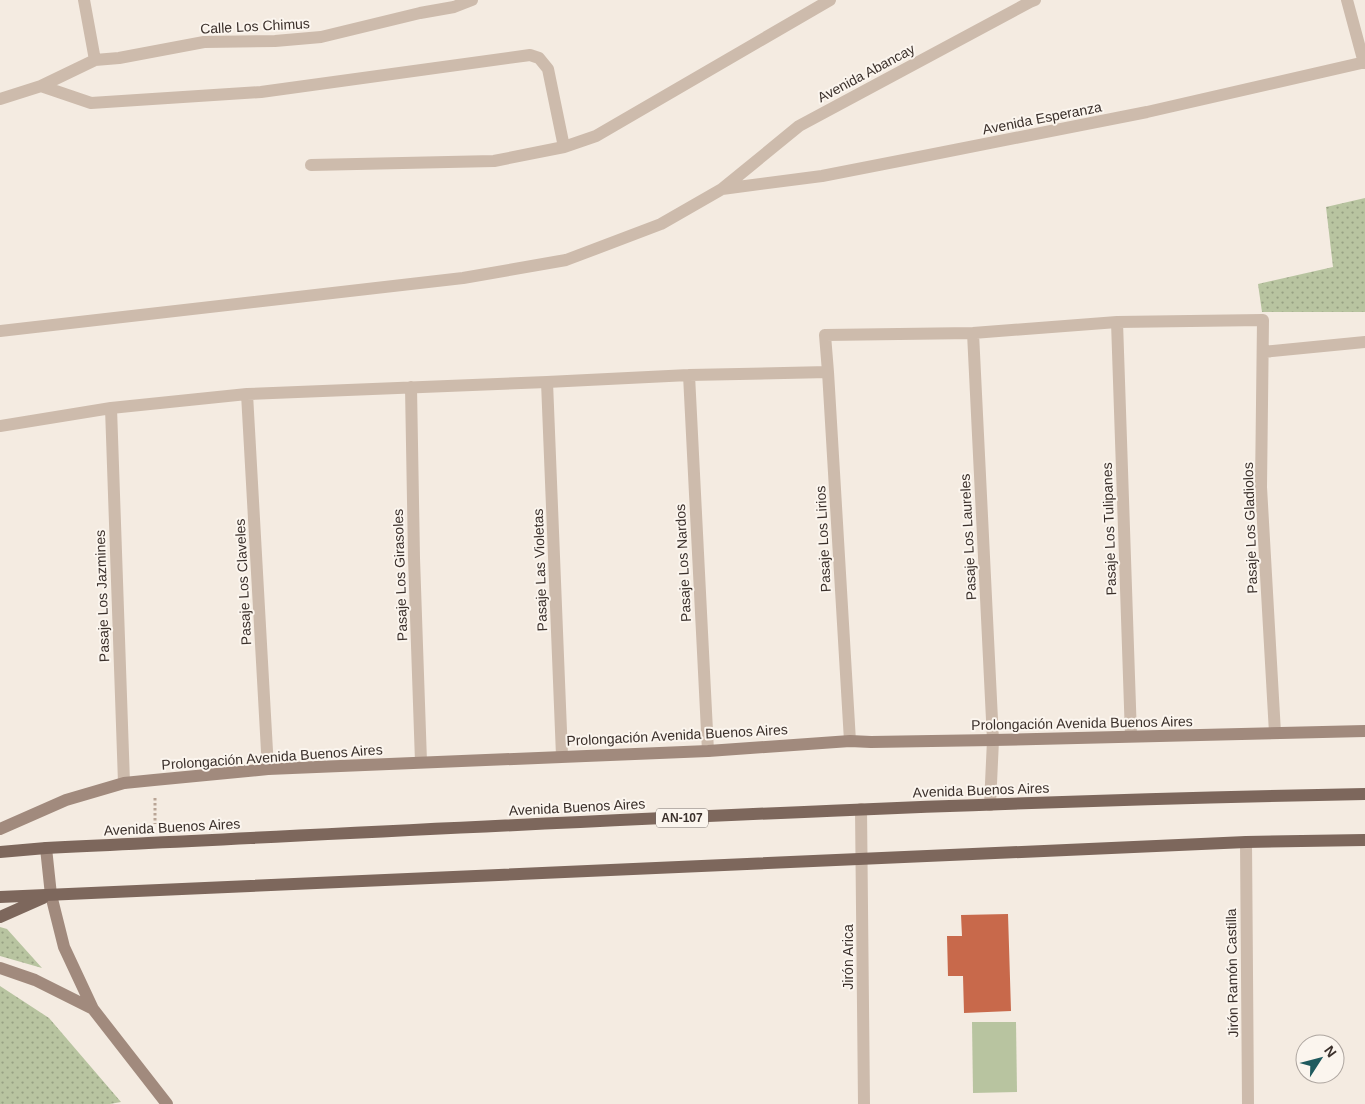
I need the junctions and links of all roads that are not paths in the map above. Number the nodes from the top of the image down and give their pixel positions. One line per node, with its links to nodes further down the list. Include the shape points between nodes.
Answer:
1 (84, 0): 8 (street)
2 (416, 0): 7 (street)
3 (472, 0): 7 (street, Calle Los Chimus)
4 (830, 0): 12 (street, via 596,136)
5 (1035, 0): 14 (street, Avenida Abancay, via 799,126)
6 (1347, 0): 9 (street)
7 (420, 13): 8 (street, Calle Los Chimus, via 322,37 204,42)
8 (95, 60): 10 (street, Calle Los Chimus)
9 (1364, 62): 14 (street, Avenida Esperanza, via 1147,112 947,152 822,176)
10 (41, 86): 11 (street, Calle Los Chimus); 12 (street, via 91,103 176,98 261,92 530,55 539,58 548,69)
11 (0, 99)
12 (564, 147): 13 (street, via 494,161)
13 (311, 165)
14 (722, 189): 16 (street, via 661,224 566,260 463,278)
15 (1117, 322): 17 (street); 19 (street, Pasaje Los Gladiolos, via 1262,320); 29 (street, Pasaje Los Tulipanes)
16 (0, 331)
17 (973, 333): 20 (street, Pasaje Los Lirios, via 825,335); 30 (street, Pasaje Los Laureles)
18 (1365, 342): 19 (street)
19 (1263, 352): 28 (street, Pasaje Los Gladiolos, via 1262,487)
20 (828, 372): 21 (street); 31 (street, Pasaje Los Lirios)
21 (688, 375): 22 (street); 32 (street, Pasaje Los Nardos)
22 (547, 382): 23 (street); 33 (street, Pasaje Las Violetas)
23 (411, 387): 24 (street); 34 (street, Pasaje Los Girasoles)
24 (247, 394): 25 (street); 35 (street, Pasaje Los Claveles)
25 (111, 408): 26 (street); 36 (street, Pasaje Los Jazmines)
26 (0, 426)
27 (1365, 731): 28 (street, Prolongación Avenida Buenos Aires)
28 (1275, 733): 29 (street, Prolongación Avenida Buenos Aires)
29 (1131, 736): 30 (street, Prolongación Avenida Buenos Aires)
30 (993, 740): 31 (street, Prolongación Avenida Buenos Aires); 38 (street, Pasaje Los Laureles)
31 (850, 741): 32 (street, Prolongación Avenida Buenos Aires)
32 (708, 751): 33 (street, Prolongación Avenida Buenos Aires)
33 (562, 756): 34 (street, Prolongación Avenida Buenos Aires)
34 (421, 762): 35 (street, Prolongación Avenida Buenos Aires)
35 (268, 769): 36 (street, Prolongación Avenida Buenos Aires)
36 (124, 783): 40 (street, Prolongación Avenida Buenos Aires, via 66,800)
37 (1365, 794): 38 (main road, Avenida Buenos Aires / AN-107)
38 (990, 805): 39 (main road, Avenida Buenos Aires / AN-107)
39 (862, 809): 43 (main road, Avenida Buenos Aires / AN-107); 45 (street, Jirón Arica)
40 (0, 830)
41 (1365, 840): 42 (main road)
42 (1246, 842): 45 (main road); 53 (street, Jirón Ramón Castilla)
43 (46, 848): 44 (main road, Avenida Buenos Aires / AN-107); 46 (street)
44 (0, 852)
45 (863, 859): 46 (main road); 52 (street, Jirón Arica)
46 (51, 895): 47 (main road); 48 (main road); 50 (street, via 64,947)
47 (0, 897)
48 (0, 917)
49 (0, 968): 50 (street, via 35,980)
50 (93, 1009): 51 (street)
51 (167, 1104)
52 (864, 1104)
53 (1248, 1104)

